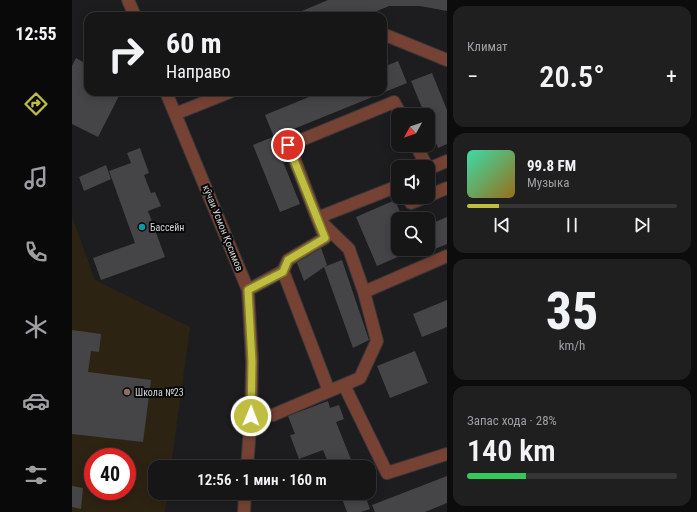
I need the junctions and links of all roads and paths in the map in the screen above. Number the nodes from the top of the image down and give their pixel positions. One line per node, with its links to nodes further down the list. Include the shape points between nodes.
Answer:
1 (128, 0): 2 (street)
2 (133, 12)
3 (387, 36): 4 (street)
4 (447, 60)
5 (168, 96): 8 (street, кӯчаи Усмон Қосимов)
6 (220, 96): 8 (street)
7 (397, 108): 14 (street, via 394,102 288,145)
8 (175, 114): 17 (street, кӯчаи Усмон Қосимов)
9 (447, 161): 10 (street)
10 (435, 165)
11 (447, 188): 13 (street)
12 (391, 189): 14 (street)
13 (435, 193)
14 (317, 218): 16 (street, via 325,238 288,260); 18 (street, via 349,249)
15 (447, 256): 18 (street)
16 (283, 272): 17 (street); 20 (street)
17 (248, 290): 21 (street, кӯчаи Усмон Қосимов, via 252,362)
18 (364, 292): 19 (street, via 377,341 360,378)
19 (344, 385): 20 (street); 22 (street, via 387,474)
20 (329, 391): 21 (street, via 273,415)
21 (251, 416): 23 (street, кӯчаи Усмон Қосимов)
22 (447, 454)
23 (248, 460)
24 (245, 500): 25 (street)
25 (244, 512)

